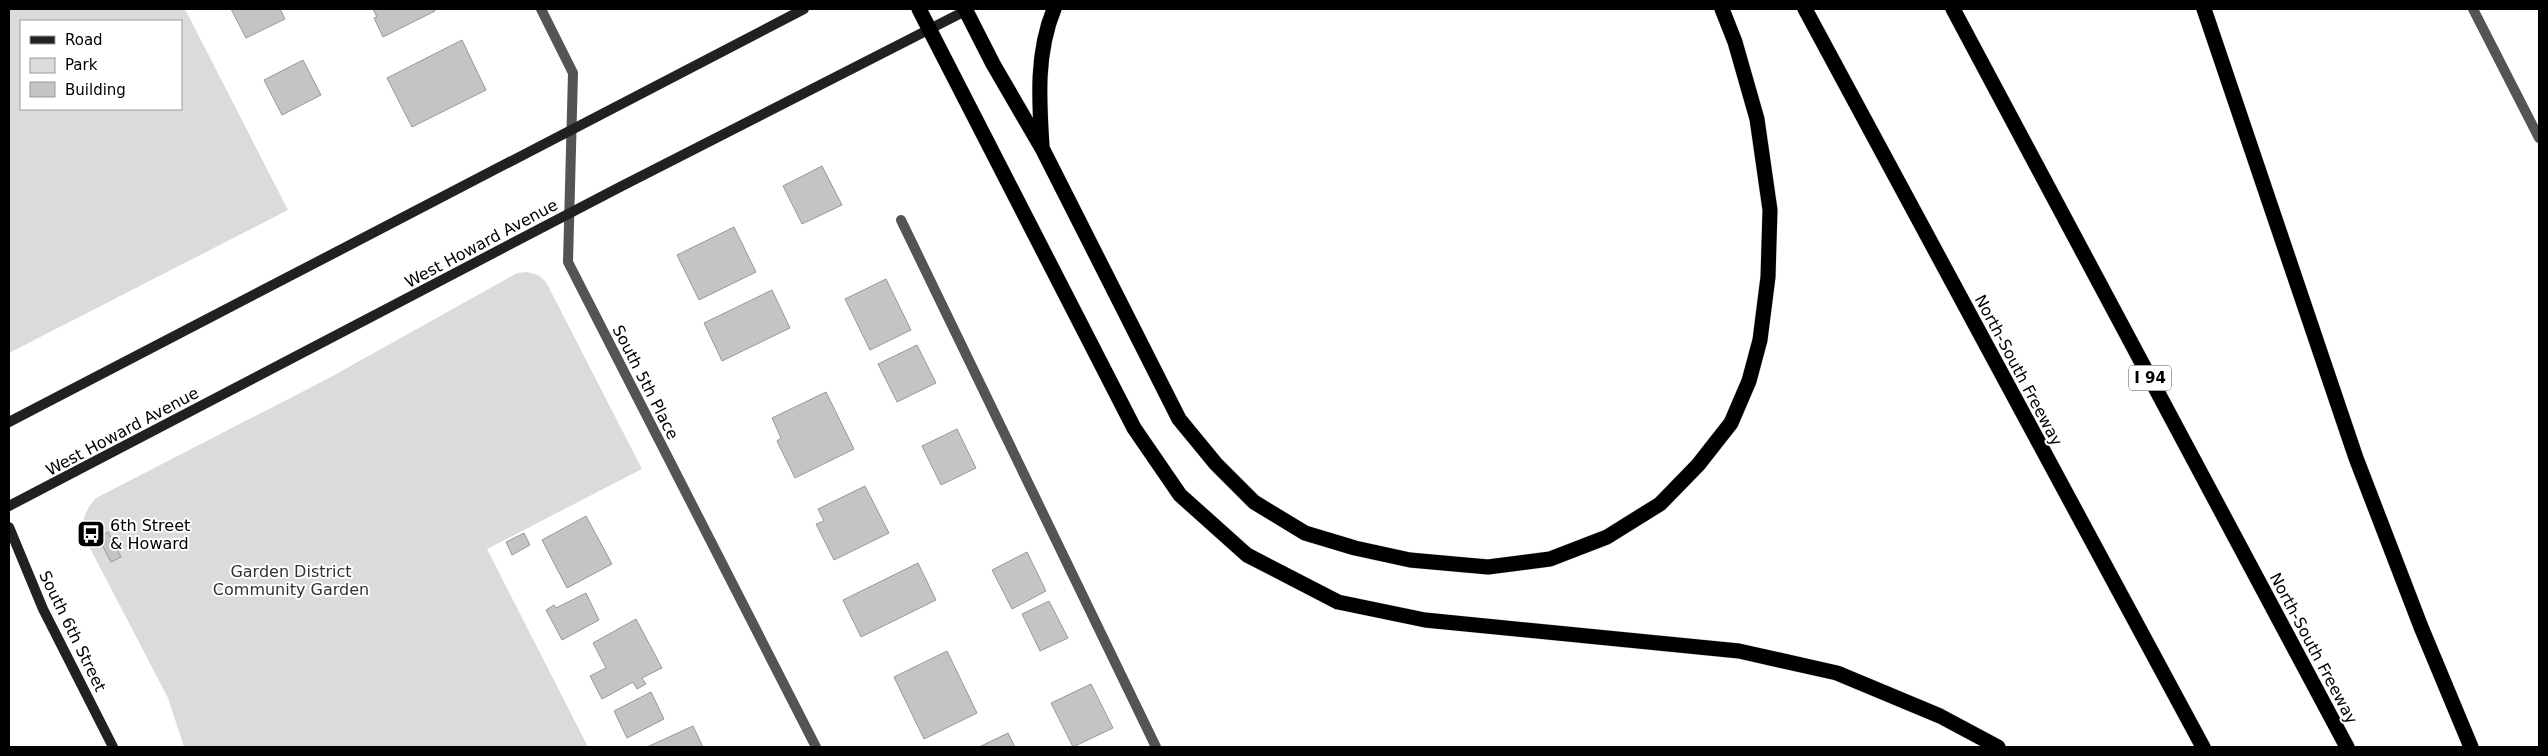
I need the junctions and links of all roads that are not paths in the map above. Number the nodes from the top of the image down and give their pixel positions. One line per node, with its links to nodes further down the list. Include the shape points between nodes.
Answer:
1 (541, 9): 12 (street, South 5th Place, via 573,73)
2 (804, 9): 12 (main road)
3 (919, 9): 11 (highway)
4 (967, 9): 11 (main road, West Howard Avenue); 14 (highway, via 993,64)
5 (1054, 9): 14 (highway, via 1045,38 1038,87)
6 (1722, 9): 14 (highway, via 1757,119 1770,210 1768,277 1761,331 1749,381 1731,423 1698,465 1660,504 1607,536 1550,559 1488,567 1410,560 1305,533 1254,502 1216,464 1179,419)
7 (1805, 9): 24 (highway, North-South Freeway)
8 (1953, 9): 25 (highway, North-South Freeway / I 94)
9 (2204, 9): 26 (highway, via 2356,458)
10 (2473, 9): 13 (street)
11 (929, 29): 15 (main road, West Howard Avenue); 23 (highway, via 1134,428 1180,495 1247,555 1338,602 1425,620 1738,651 1837,673 1940,716)
12 (572, 128): 15 (street, South 5th Place); 17 (main road)
13 (2539, 138)
14 (1043, 150)
15 (568, 214): 18 (main road, West Howard Avenue); 21 (street, South 5th Place, via 568,262)
16 (901, 220): 22 (street)
17 (9, 422)
18 (9, 506)
19 (9, 527): 20 (main road, South 6th Street, via 43,609)
20 (113, 747)
21 (816, 747)
22 (1156, 747)
23 (1998, 747)
24 (2203, 747)
25 (2348, 747)
26 (2471, 747)

